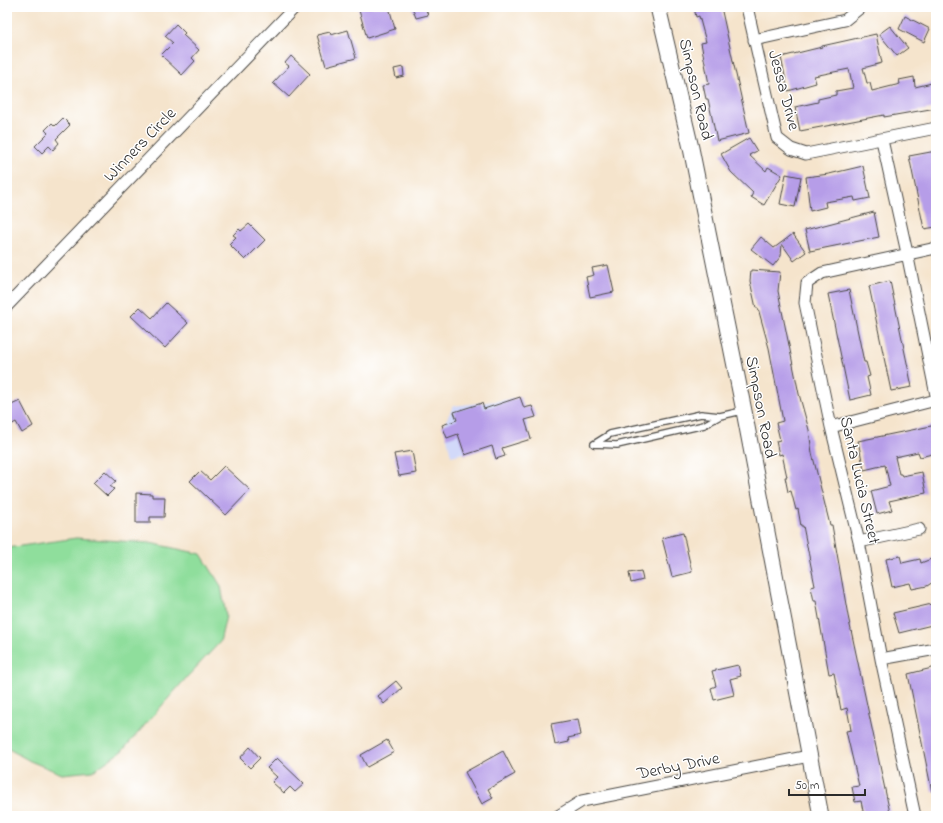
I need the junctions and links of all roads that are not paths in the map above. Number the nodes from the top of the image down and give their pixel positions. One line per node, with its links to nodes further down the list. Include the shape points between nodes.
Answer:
1 (295, 7): 10 (street, Winners Circle)
2 (658, 7): 13 (main road, Simpson Road, via 691,148)
3 (747, 7): 5 (street, Jessa Drive)
4 (861, 7): 5 (street, via 845,20)
5 (754, 40): 7 (street, Jessa Drive, via 777,138 791,149 806,154)
6 (936, 128): 7 (street, Jessa Drive)
7 (882, 140): 9 (street)
8 (936, 248): 9 (street, Santa Lucia Street)
9 (907, 253): 11 (street); 15 (street, Santa Lucia Street, via 822,273 807,283 805,303)
10 (7, 306)
11 (936, 395)
12 (936, 400): 15 (street)
13 (744, 411): 14 (lane); 20 (main road, Simpson Road)
14 (720, 416): 14 (lane, via 701,414 610,434 594,444 617,445 704,425)
15 (831, 427): 17 (street, Santa Lucia Street)
16 (919, 529): 17 (street)
17 (859, 542): 19 (street, Santa Lucia Street)
18 (936, 649): 19 (street)
19 (881, 660): 23 (street, Santa Lucia Street)
20 (809, 756): 21 (street, Derby Drive, via 582,801); 22 (main road, Simpson Road)
21 (558, 816)
22 (821, 816)
23 (915, 816)

